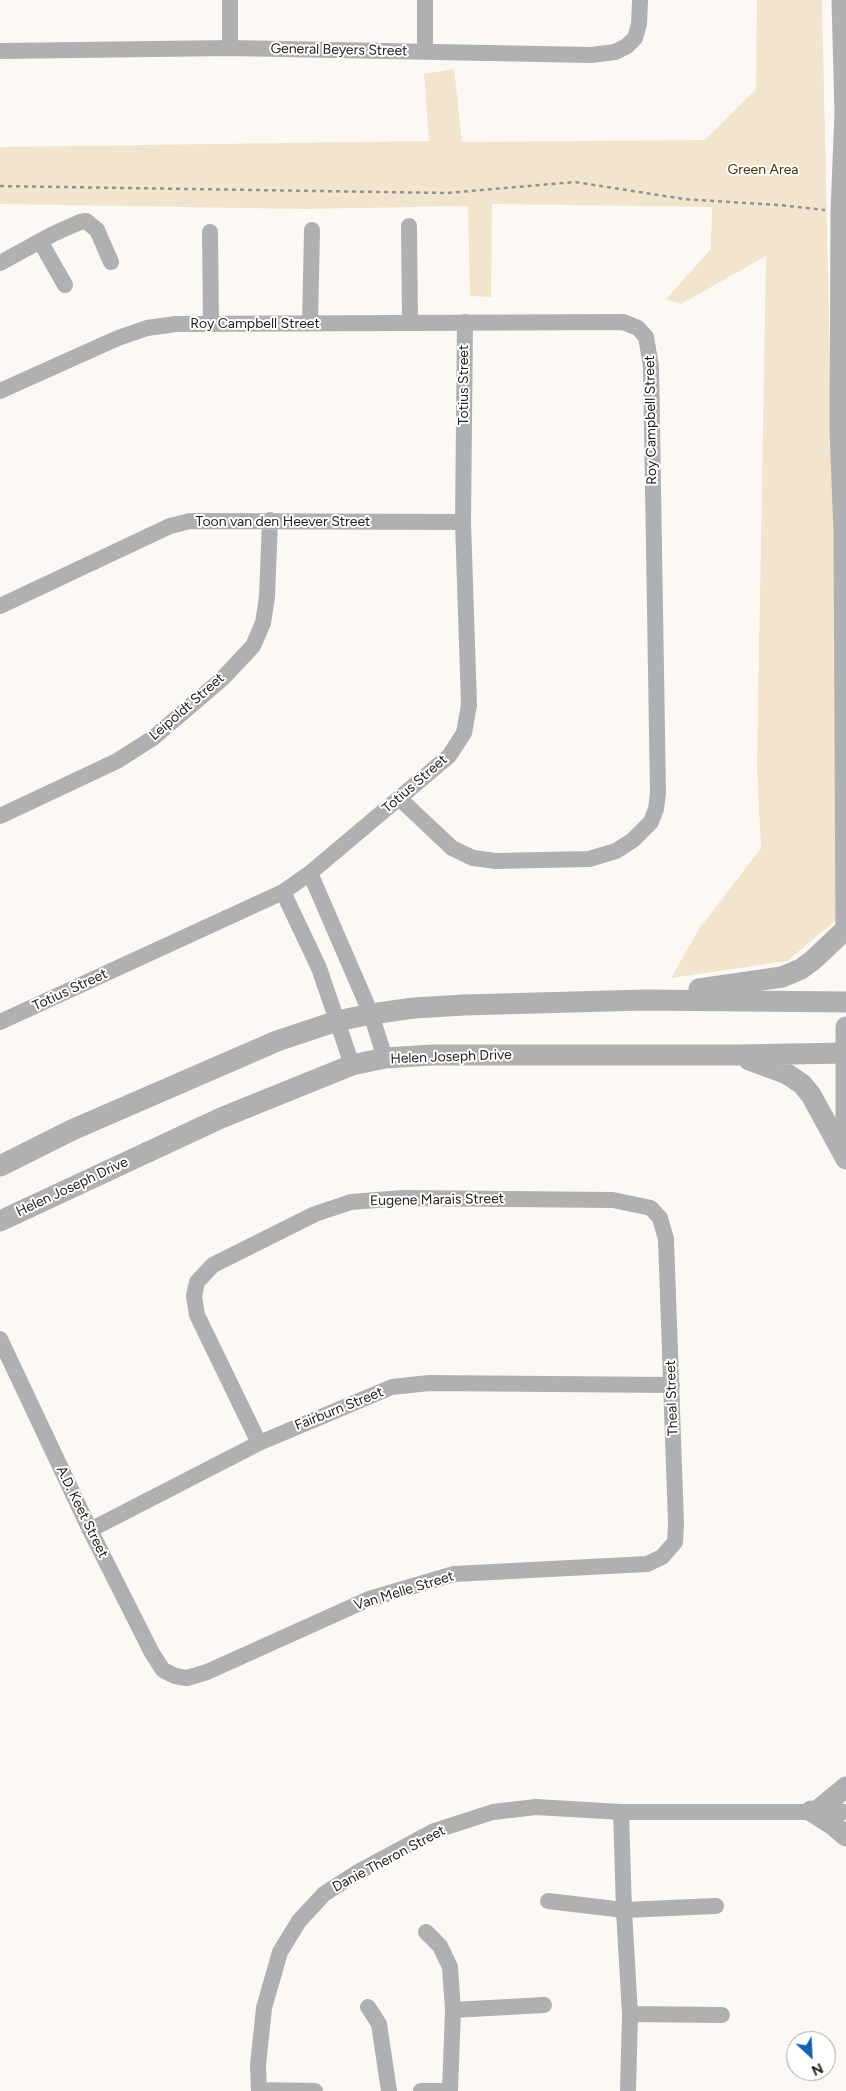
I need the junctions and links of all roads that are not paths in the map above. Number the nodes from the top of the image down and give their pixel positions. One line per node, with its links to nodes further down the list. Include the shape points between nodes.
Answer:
1 (230, 0): 5 (street)
2 (425, 0): 7 (street)
3 (640, 0): 7 (street, General Beyers Street, via 635,38 615,52)
4 (843, 9): 20 (street, via 845,112 840,429)
5 (230, 48): 6 (street, General Beyers Street); 7 (street, General Beyers Street)
6 (0, 51)
7 (425, 52)
8 (409, 226): 15 (street)
9 (312, 230): 17 (street)
10 (210, 232): 18 (street)
11 (40, 241): 12 (street, via 86,221 97,230); 13 (street); 14 (street)
12 (111, 262)
13 (0, 263)
14 (65, 285)
15 (410, 322): 16 (street, Roy Campbell Street); 17 (street, Roy Campbell Street)
16 (465, 322): 22 (street, Totius Street); 25 (street, Roy Campbell Street, via 622,322 638,328 646,337 651,366 656,809 651,822 634,840 616,851 589,859 496,861 473,858 452,848)
17 (310, 323): 18 (street, Roy Campbell Street)
18 (211, 324): 19 (street, Roy Campbell Street, via 147,328 88,350)
19 (0, 391)
20 (844, 502): 23 (street)
21 (270, 520): 22 (street, Toon van den Heever Street); 24 (street, Toon van den Heever Street, via 190,521 170,526); 26 (street, Leipoldt Street, via 268,597 263,623 253,646 222,678 153,738 117,761)
22 (464, 522): 25 (street, Totius Street, via 469,705 464,733 449,756)
23 (845, 533): 29 (street)
24 (0, 606)
25 (400, 799): 27 (street, Totius Street)
26 (0, 816)
27 (310, 873): 28 (street, Totius Street); 32 (street)
28 (283, 892): 33 (street, via 319,968); 34 (street, Totius Street)
29 (846, 930): 30 (street, via 812,961 782,977 657,994)
30 (645, 1000): 31 (street); 32 (street, via 464,1005)
31 (846, 1002)
32 (371, 1014): 33 (street); 38 (street)
33 (337, 1021): 39 (street); 41 (street, via 276,1042 72,1130)
34 (0, 1022)
35 (846, 1027): 36 (street)
36 (846, 1052): 37 (street, Helen Joseph Drive); 40 (street)
37 (737, 1056): 38 (street, Helen Joseph Drive, via 432,1055); 40 (street, via 787,1074 802,1084)
38 (385, 1058): 39 (street, Helen Joseph Drive)
39 (352, 1066): 43 (street, Helen Joseph Drive, via 220,1118)
40 (846, 1160)
41 (0, 1166)
42 (660, 1218): 45 (street, Theal Street, via 666,1239); 46 (street, Eugene Marais Street, via 651,1208 612,1200 403,1198 352,1202 315,1214 212,1265 196,1282 197,1315)
43 (0, 1221)
44 (0, 1339): 47 (street, A.D. Keet Street)
45 (672, 1385): 46 (street, Fairburn Street, via 429,1383 392,1387); 48 (street, Theal Street, via 675,1542 662,1557)
46 (259, 1442): 47 (street, Fairburn Street)
47 (90, 1530): 49 (street, A.D. Keet Street, via 152,1653 163,1670)
48 (647, 1564): 49 (street, Van Melle Street, via 454,1574 369,1599 207,1672 187,1678)
49 (175, 1676)
50 (846, 1787): 51 (street)
51 (814, 1811): 52 (street, Danie Theron Street); 53 (street, Danie Theron Street); 54 (street)
52 (621, 1812): 57 (street); 64 (street, Danie Theron Street, via 536,1808 493,1812 434,1831 324,1894 299,1921 280,1952 264,2008 258,2065)
53 (846, 1812)
54 (846, 1836)
55 (548, 1902): 57 (street)
56 (716, 1906): 57 (street)
57 (624, 1910): 62 (street)
58 (426, 1932): 61 (street, via 440,1946 450,1967)
59 (544, 2005): 61 (street)
60 (368, 2007): 66 (street, via 379,2024)
61 (453, 2010): 68 (street)
62 (630, 2014): 63 (street); 69 (street)
63 (722, 2014)
64 (259, 2090): 65 (street)
65 (315, 2091)
66 (389, 2091)
67 (421, 2091): 68 (street)
68 (450, 2091)
69 (628, 2091)

